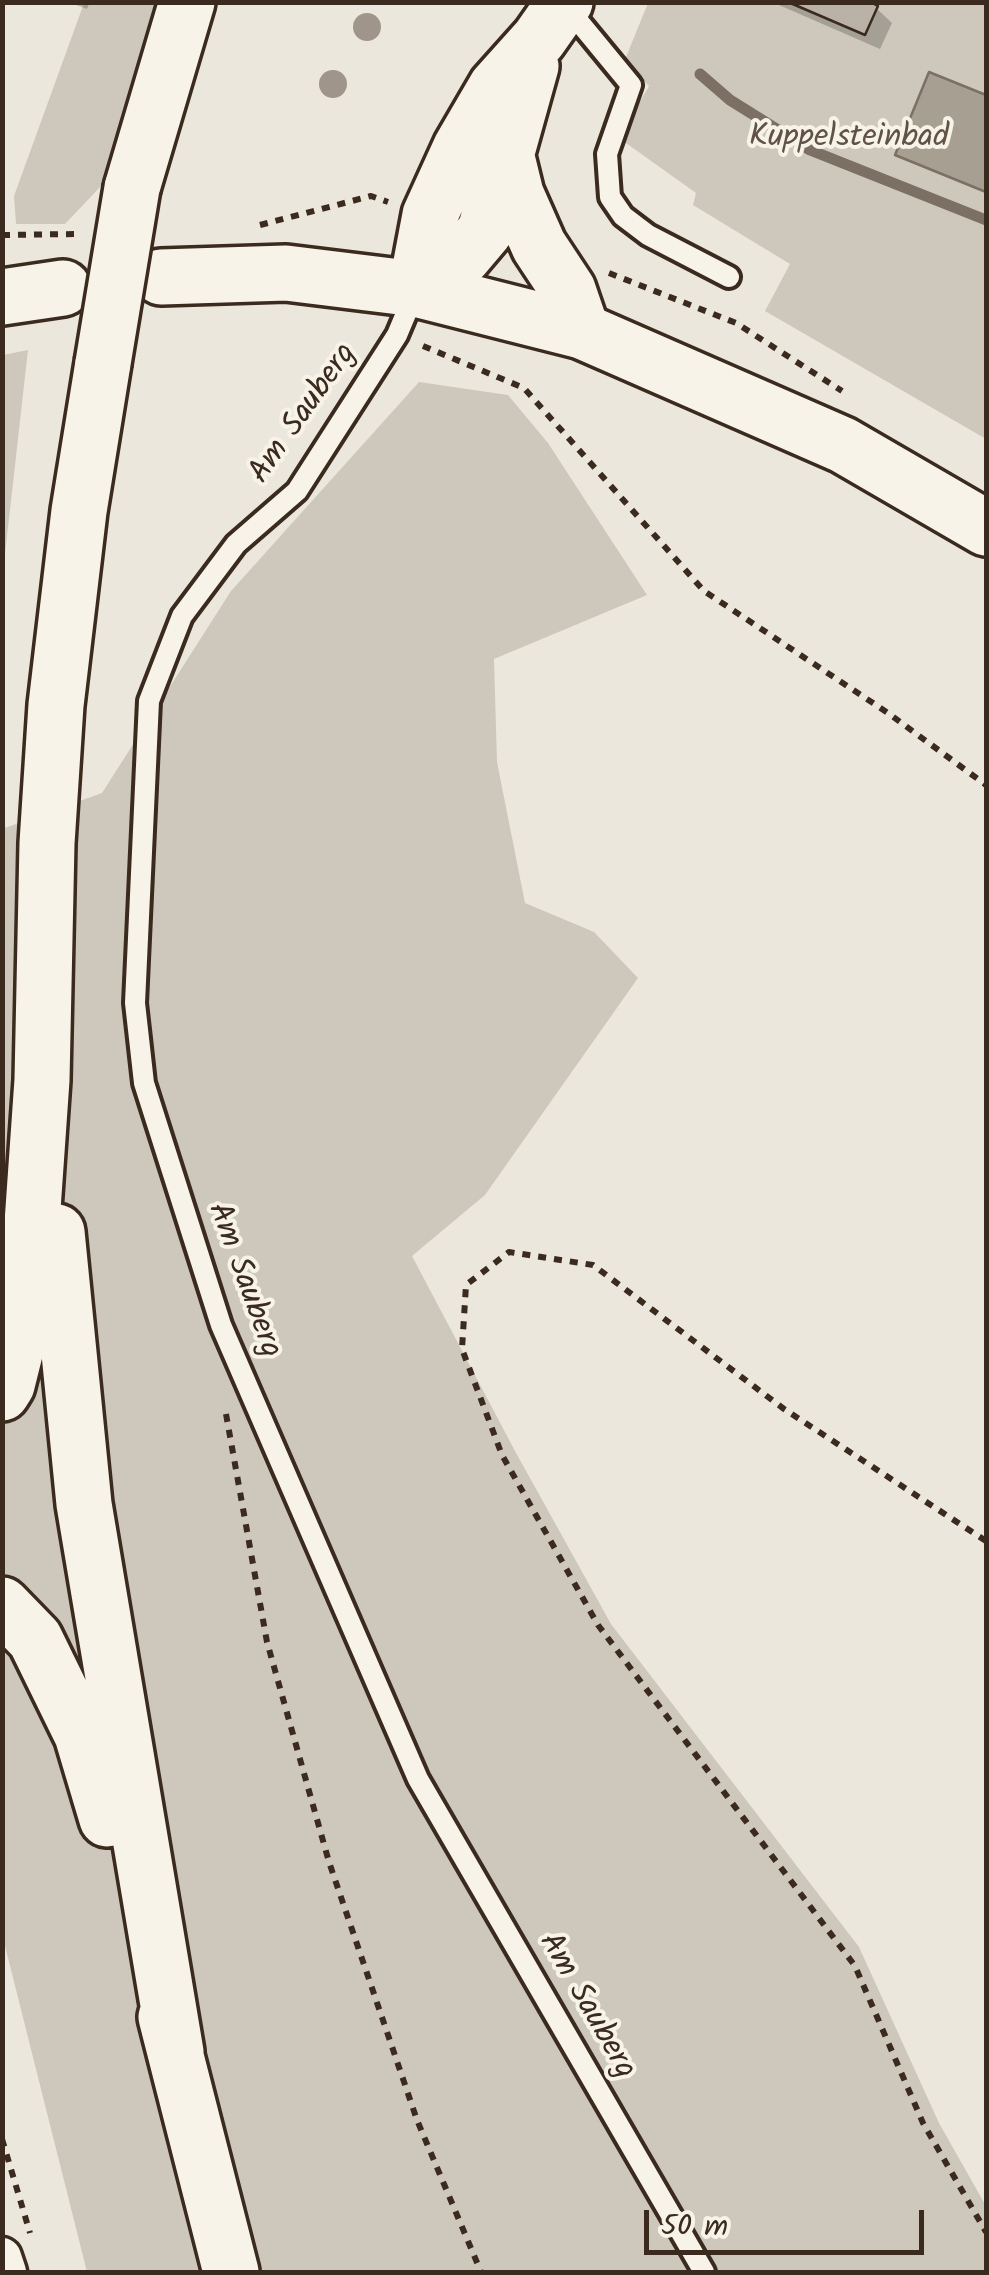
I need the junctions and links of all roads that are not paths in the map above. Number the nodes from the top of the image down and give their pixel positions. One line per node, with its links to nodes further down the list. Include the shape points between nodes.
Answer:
1 (187, 2): 11 (main road, bridge, via 132,188 79,511 47,843)
2 (555, 16): 3 (main road); 4 (lane, via 575,17 631,85 606,154 610,197 648,235); 8 (main road, via 496,87 461,148 430,215)
3 (506, 153): 8 (main road, via 485,231); 9 (main road, via 516,194 568,290)
4 (729, 277)
5 (161, 278): 8 (main road, via 286,273)
6 (62, 288): 7 (main road)
7 (2, 297)
8 (407, 312): 9 (main road); 18 (lane, Am Sauberg, via 297,490 236,544 182,616 149,701 136,1003 144,1083 221,1324 418,1779)
9 (582, 331): 10 (main road, via 843,445)
10 (986, 528)
11 (42, 1080): 12 (main road, via 26,1309); 14 (main road, via 84,1504)
12 (2, 1393)
13 (2, 1605): 14 (main road, via 35,1639 82,1735)
14 (176, 2052): 17 (main road)
15 (16, 2246): 16 (street)
16 (7, 2272)
17 (231, 2272)
18 (704, 2272)

